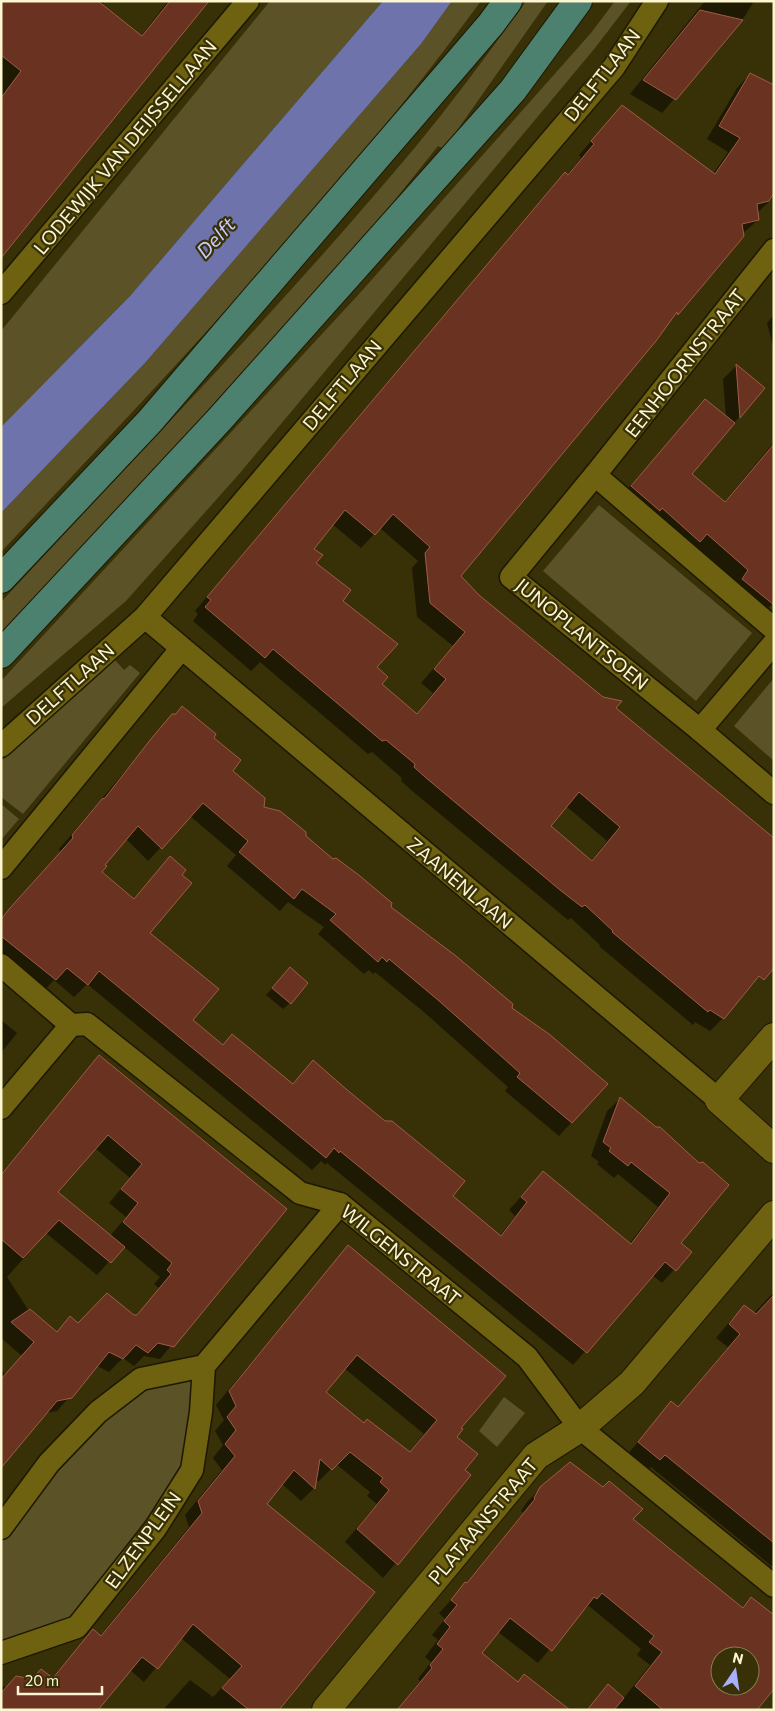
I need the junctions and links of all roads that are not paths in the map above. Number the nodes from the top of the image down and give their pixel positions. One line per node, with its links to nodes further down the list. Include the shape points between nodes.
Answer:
1 (248, 1): 6 (street, LODEWIJK VAN DEIJSSELLAAN)
2 (508, 1): 8 (main road, via 485,32 150,421)
3 (578, 1): 13 (main road, via 507,97 219,420)
4 (657, 1): 9 (street, DELFTLAAN, via 614,66)
5 (774, 250): 7 (street, EENHOORNSTRAAT)
6 (1, 293)
7 (595, 475): 10 (street); 14 (street, JUNOPLANTSOEN, via 511,577)
8 (1, 579)
9 (145, 616): 12 (street, ZAANENLAAN); 15 (street, DELFTLAAN)
10 (774, 629)
11 (774, 643): 14 (street)
12 (181, 649): 17 (street); 21 (street, ZAANENLAAN)
13 (1, 654)
14 (700, 730): 16 (street, JUNOPLANTSOEN)
15 (1, 746)
16 (774, 793)
17 (1, 868)
18 (1, 965): 19 (street, WILGENSTRAAT)
19 (71, 1025): 22 (street); 24 (street, WILGENSTRAAT, via 87,1024 300,1192)
20 (774, 1037): 21 (street)
21 (719, 1100): 23 (street, ZAANENLAAN)
22 (1, 1108)
23 (774, 1149)
24 (340, 1204): 26 (street); 27 (street, WILGENSTRAAT, via 527,1357)
25 (774, 1215): 27 (street, PLATAANSTRAAT, via 632,1383)
26 (204, 1366): 28 (street, via 141,1379 98,1412 49,1463); 30 (street, ELZENPLEIN, via 192,1470 155,1529 78,1627)
27 (580, 1428): 29 (street, WILGENSTRAAT); 31 (street, PLATAANSTRAAT, via 536,1456)
28 (1, 1528)
29 (774, 1586)
30 (1, 1653)
31 (326, 1710)

